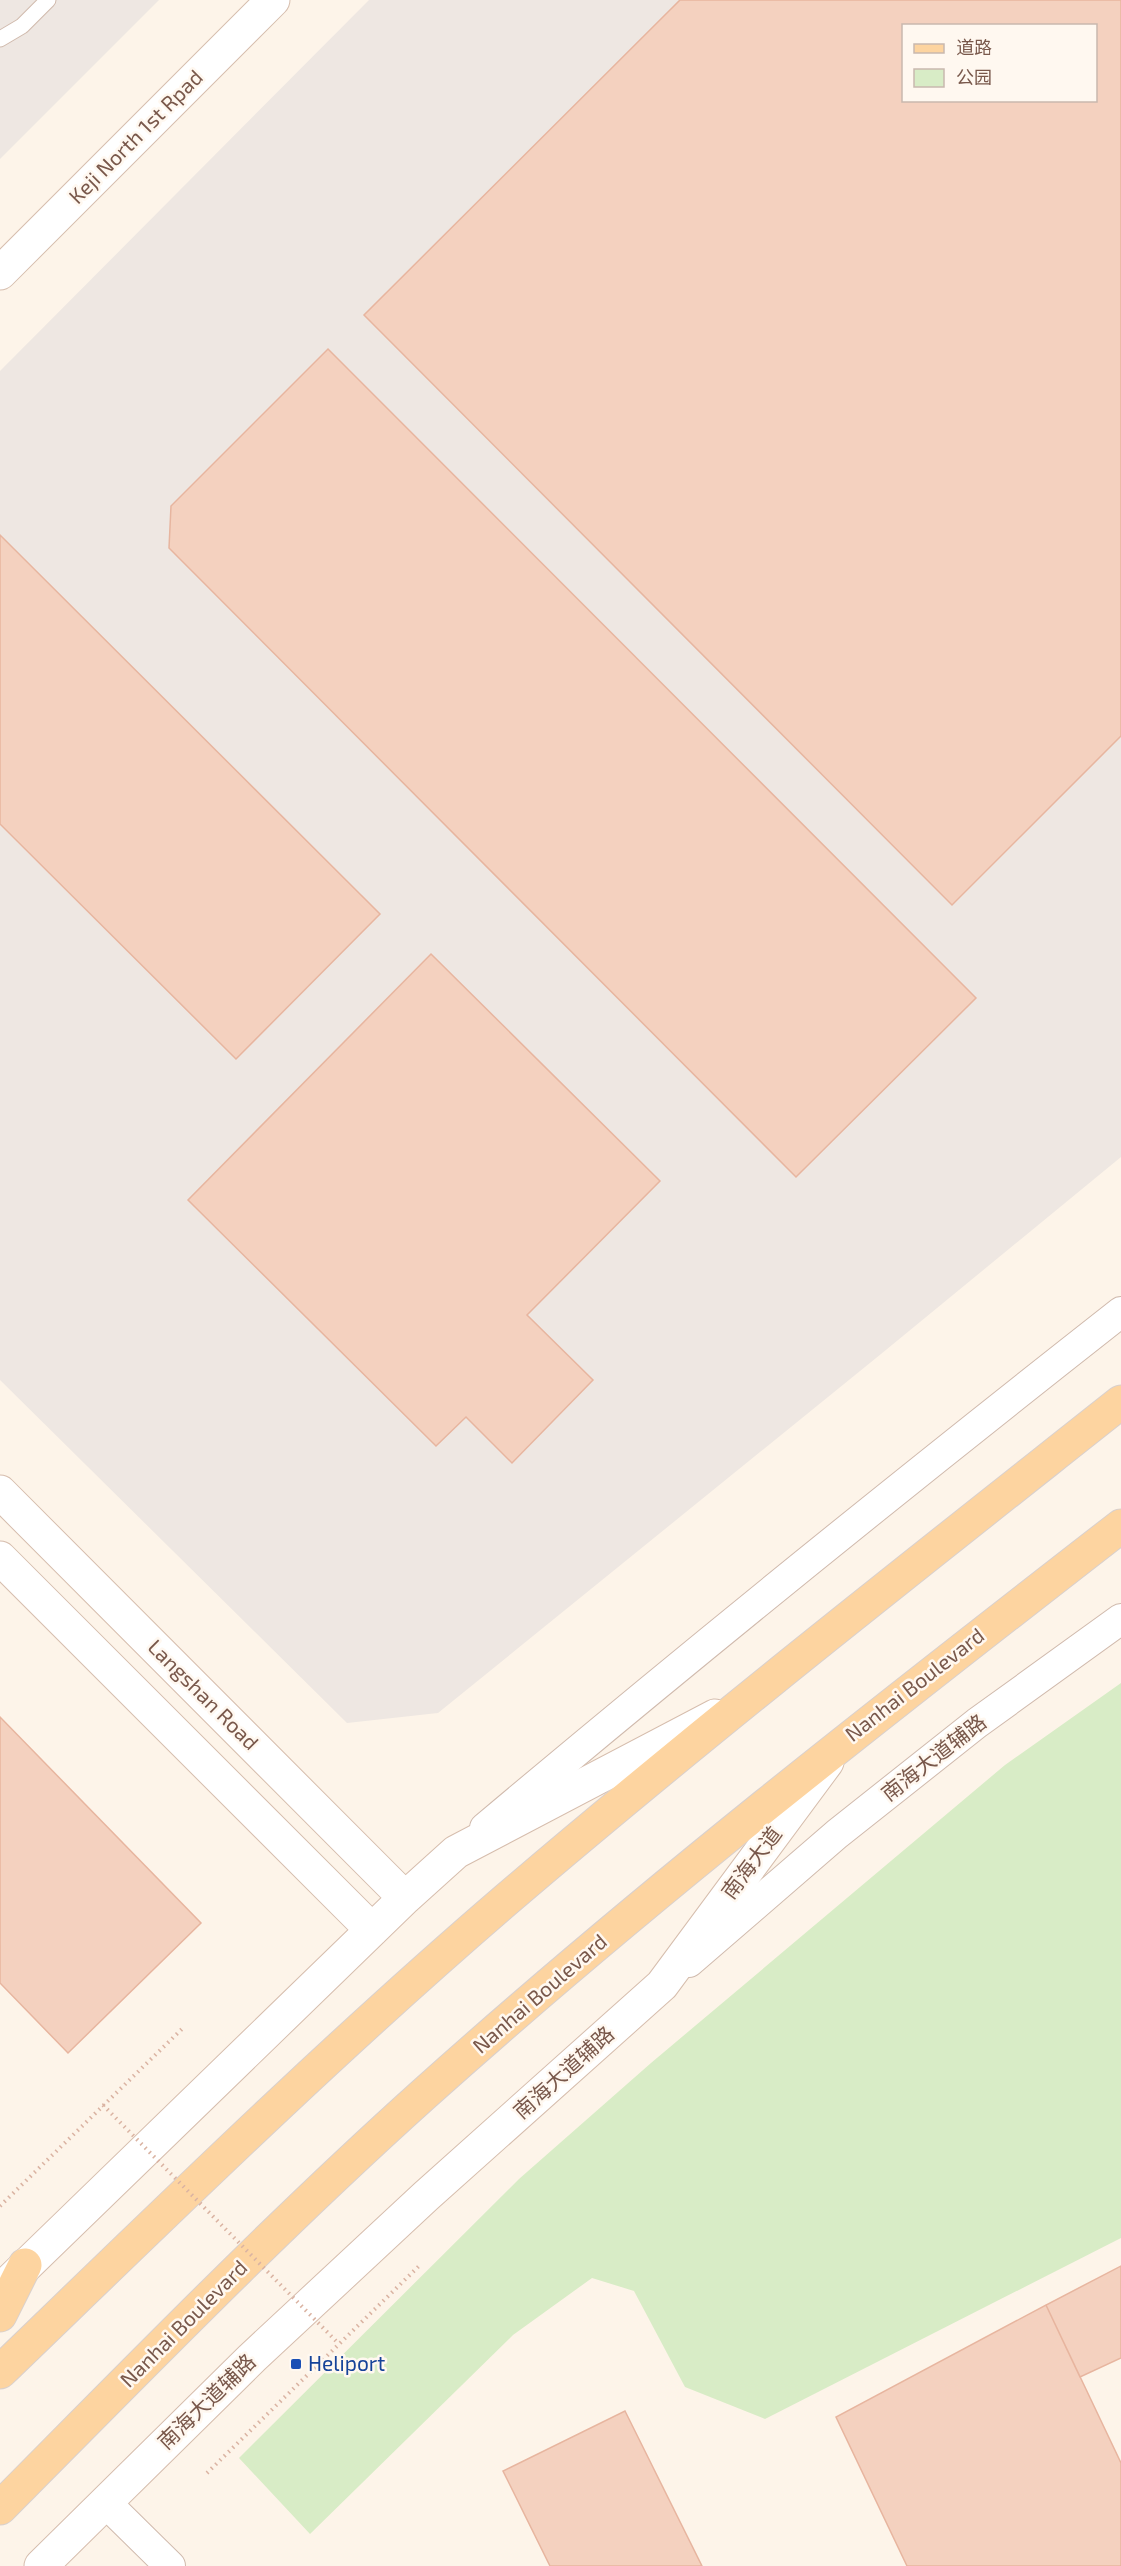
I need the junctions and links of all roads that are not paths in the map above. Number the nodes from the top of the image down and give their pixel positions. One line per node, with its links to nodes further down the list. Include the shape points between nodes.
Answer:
1 (48, 0): 3 (lane, via 22,26)
2 (273, 0): 4 (main road, Keji North 1st Rpad)
3 (0, 39)
4 (0, 273)
5 (1121, 1312): 13 (street, via 758,1601)
6 (1121, 1402): 11 (main road)
7 (0, 1492): 14 (main road, Langshan Road)
8 (1121, 1526): 12 (main road, Nanhai Boulevard)
9 (0, 1558): 15 (main road)
10 (1121, 1619): 16 (street, 南海大道辅路, via 940,1752 837,1834)
11 (743, 1701): 13 (main road); 20 (main road, via 504,1901 198,2181)
12 (843, 1742): 16 (main road, 南海大道); 22 (main road, Nanhai Boulevard, via 592,1948 423,2095 268,2240)
13 (456, 1852): 14 (main road)
14 (405, 1898): 15 (main road)
15 (372, 1930): 17 (main road)
16 (662, 1985): 21 (main road, 南海大道辅路, via 426,2196)
17 (25, 2265): 18 (main road); 19 (main road)
18 (0, 2290)
19 (0, 2315)
20 (0, 2372)
21 (105, 2502): 23 (main road, 南海大道辅路); 24 (street)
22 (0, 2508)
23 (41, 2566)
24 (170, 2566)

